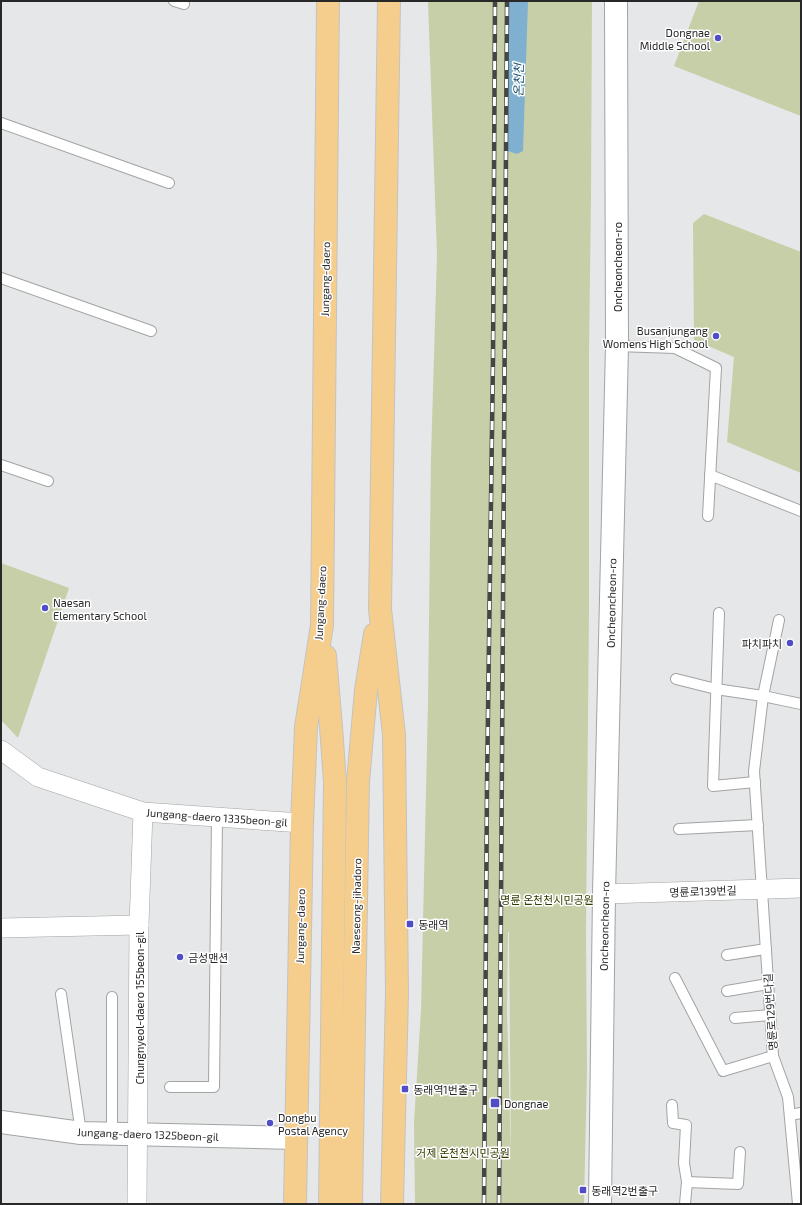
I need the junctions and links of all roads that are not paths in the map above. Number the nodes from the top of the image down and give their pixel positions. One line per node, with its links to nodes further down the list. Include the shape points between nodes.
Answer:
1 (328, 1): 17 (main road, Jungang-daero)
2 (388, 1): 14 (main road)
3 (616, 1): 8 (street, Oncheoncheon-ro)
4 (1, 123): 5 (lane)
5 (169, 183)
6 (1, 278): 7 (lane)
7 (151, 332)
8 (617, 346): 10 (lane, via 675,348 716,368); 31 (street, Oncheoncheon-ro)
9 (1, 465): 11 (lane)
10 (710, 475): 12 (lane); 13 (lane)
11 (48, 481)
12 (801, 511)
13 (708, 516)
14 (380, 609): 58 (main road, Naeseong-jihadoro, via 366,690 358,782); 59 (main road, via 394,735 397,993)
15 (719, 612): 19 (lane)
16 (779, 620): 20 (lane, 명륜로129번다길)
17 (322, 625): 26 (main road, Jungang-daero, via 306,727); 57 (main road, Naeseong-jihadoro, via 335,782)
18 (676, 679): 19 (lane)
19 (716, 689): 20 (lane); 23 (lane, via 713,786)
20 (763, 696): 21 (lane); 23 (lane, 명륜로129번다길, via 754,771)
21 (801, 704)
22 (1, 750): 24 (street, Jungang-daero 1335beon-gil, via 38,777)
23 (755, 782): 27 (lane, 명륜로129번다길)
24 (143, 812): 25 (street, Jungang-daero 1335beon-gil); 32 (street, Chungnyeol-daero 155beon-gil)
25 (217, 817): 26 (street, Jungang-daero 1335beon-gil); 44 (lane, via 214,1087)
26 (302, 823): 52 (main road, Jungang-daero)
27 (758, 825): 28 (lane); 30 (lane, 명륜로129번다길)
28 (679, 829)
29 (801, 888): 30 (street, 명륜로139번길)
30 (762, 889): 31 (street, 명륜로139번길); 34 (lane, 명륜로129번다길)
31 (604, 894): 60 (street, Oncheoncheon-ro)
32 (139, 925): 33 (street); 51 (street, Chungnyeol-daero 155beon-gil)
33 (1, 928)
34 (766, 949): 35 (lane); 37 (lane, 명륜로129번다길)
35 (727, 955)
36 (675, 978): 43 (lane, via 723,1071)
37 (768, 984): 38 (lane); 41 (lane, 명륜로129번다길)
38 (727, 991)
39 (61, 994): 49 (lane)
40 (112, 997): 50 (lane)
41 (770, 1015): 42 (lane); 43 (lane, 명륜로129번다길)
42 (735, 1018)
43 (773, 1056): 47 (lane, 명륜로129번다길, via 788,1097)
44 (170, 1087)
45 (672, 1105): 54 (lane, via 673,1123 686,1125 684,1163)
46 (801, 1113): 47 (lane)
47 (790, 1115): 62 (lane, 명륜로129번다길)
48 (1, 1122): 49 (street, Jungang-daero 1325beon-gil)
49 (81, 1133): 50 (street, Jungang-daero 1325beon-gil)
50 (112, 1134): 51 (street, Jungang-daero 1325beon-gil)
51 (138, 1135): 52 (street, Jungang-daero 1325beon-gil); 55 (street, Chungnyeol-daero 155beon-gil)
52 (296, 1138): 56 (main road, Jungang-daero)
53 (740, 1152): 54 (lane, via 738,1184)
54 (687, 1182): 61 (lane)
55 (137, 1204)
56 (295, 1204)
57 (330, 1204)
58 (352, 1204)
59 (392, 1204)
60 (600, 1204)
61 (685, 1204)
62 (798, 1204)

